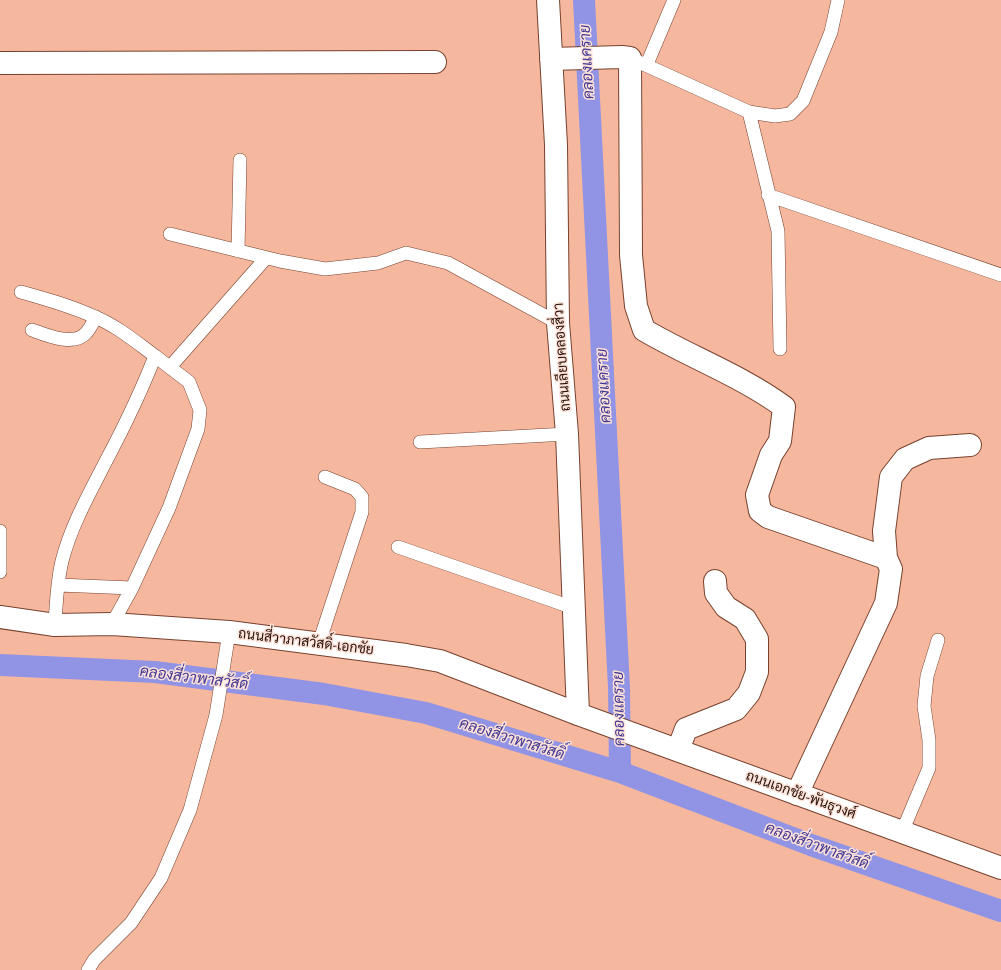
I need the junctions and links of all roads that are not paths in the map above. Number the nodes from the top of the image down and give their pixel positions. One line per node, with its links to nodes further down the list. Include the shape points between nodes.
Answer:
1 (548, 0): 4 (street, ถนนเลียบคลองสี่วา)
2 (674, 0): 5 (lane)
3 (838, 0): 8 (lane, via 831,32 803,101 790,114 775,116)
4 (551, 59): 5 (street); 17 (street, ถนนเลียบคลองสี่วา, via 556,145)
5 (633, 60): 8 (lane); 28 (street, via 631,255 636,306 644,330 767,394 784,407 780,441 771,455 757,495 760,511 768,517)
6 (435, 62): 7 (street)
7 (0, 63)
8 (749, 112): 10 (lane)
9 (240, 160): 12 (lane)
10 (768, 195): 14 (lane); 19 (lane, via 778,231)
11 (170, 234): 12 (lane)
12 (238, 251): 13 (lane)
13 (266, 258): 17 (lane, via 325,269 378,263 406,253 448,263); 21 (lane)
14 (1001, 275)
15 (21, 292): 16 (lane)
16 (96, 317): 18 (lane, via 86,334 77,338 64,340); 20 (lane, via 124,333)
17 (558, 323): 22 (street, ถนนเลียบคลองสี่วา)
18 (32, 330)
19 (780, 349)
20 (155, 356): 21 (lane); 31 (lane, via 76,520 62,561)
21 (170, 367): 32 (lane, via 189,382 200,410 198,429 169,508)
22 (567, 434): 23 (lane); 33 (street, ถนนเลียบคลองสี่วา)
23 (420, 442)
24 (970, 445): 28 (street, via 929,448 905,459 891,477 884,531)
25 (325, 477): 39 (lane, via 355,489 362,497 362,512)
26 (0, 531): 29 (lane)
27 (398, 547): 33 (lane)
28 (886, 558): 43 (street, via 891,569 886,603)
29 (0, 572)
30 (715, 581): 42 (street, via 716,593 726,607 745,619 756,639 756,672 749,693 736,709 686,729)
31 (58, 585): 32 (lane); 36 (lane)
32 (132, 588): 35 (lane)
33 (574, 608): 40 (street, ถนนเลียบคลองสี่วา)
34 (0, 617): 36 (street, ถนนสี่วาภาสวัสดิ์-เอกชัย)
35 (112, 624): 36 (street, ถนนสี่วาภาสวัสดิ์-เอกชัย); 37 (street, ถนนสี่วาภาสวัสดิ์-เอกชัย)
36 (55, 625)
37 (229, 632): 39 (street, ถนนสี่วาภาสวัสดิ์-เอกชัย); 46 (lane, via 216,715 190,810 160,878 131,923 94,960)
38 (938, 640): 44 (lane, via 927,676 924,706 929,740 929,768)
39 (318, 643): 40 (street, ถนนสี่วาภาสวัสดิ์-เอกชัย, via 440,661)
40 (578, 714): 41 (street, ถนนสี่วาภาสวัสดิ์-เอกชัย)
41 (601, 722): 42 (street, ถนนเอกชัย-พันธุวงศ์)
42 (678, 750): 43 (street, ถนนเอกชัย-พันธุวงศ์)
43 (797, 794): 44 (street, ถนนเอกชัย-พันธุวงศ์)
44 (902, 832): 45 (street, ถนนเอกชัย-พันธุวงศ์)
45 (1001, 868)
46 (88, 970)

